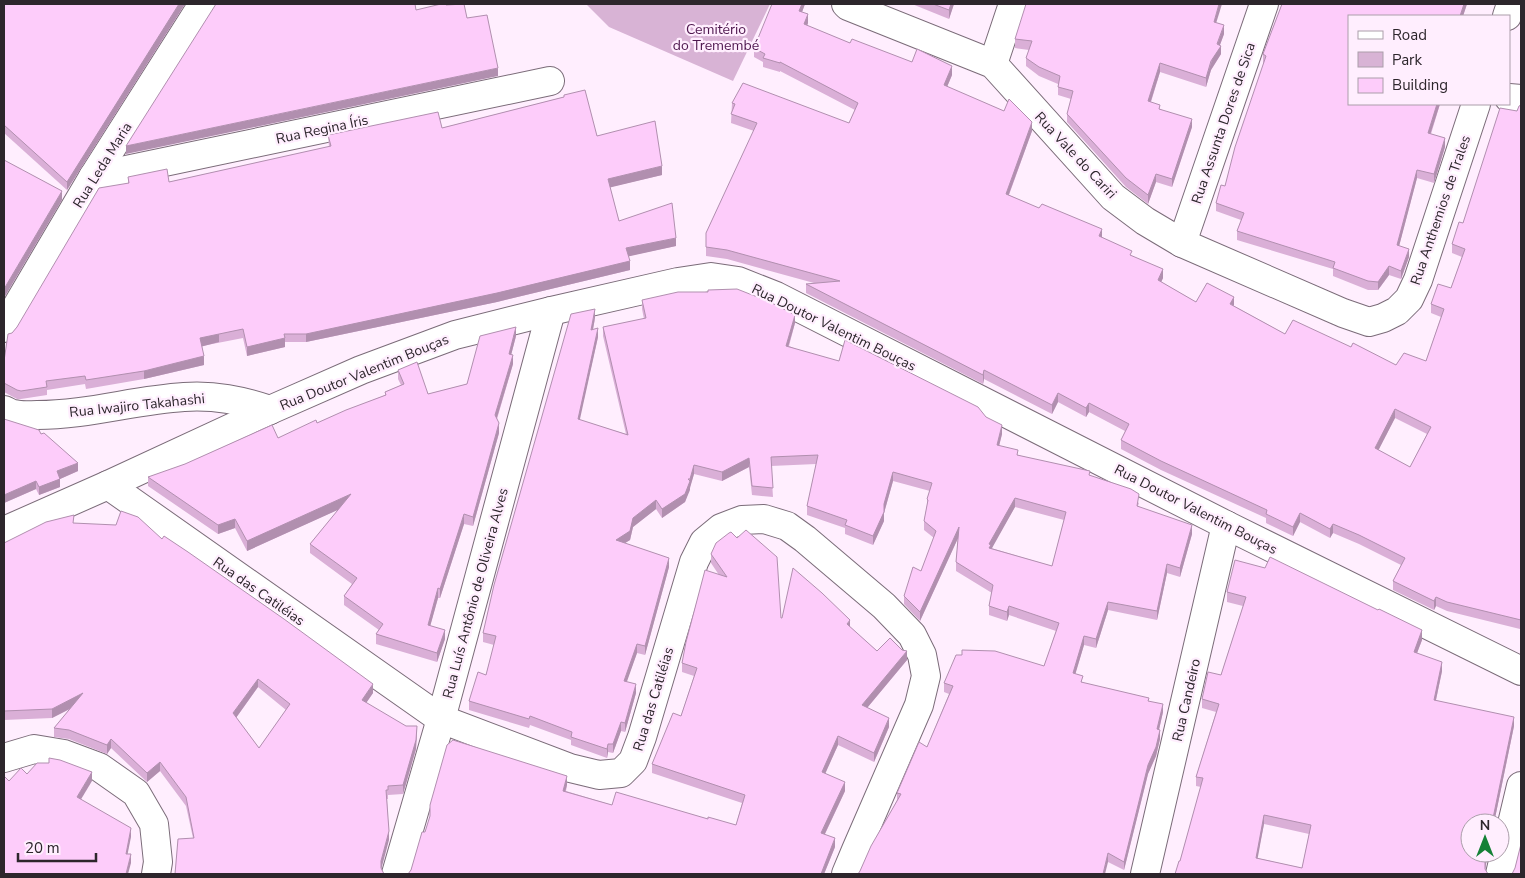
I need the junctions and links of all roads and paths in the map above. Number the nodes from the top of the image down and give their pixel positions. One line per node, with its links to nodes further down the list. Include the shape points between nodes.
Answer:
1 (203, 4): 8 (street, Rua Leda Maria)
2 (846, 4): 5 (street, Rua Vale do Cariri)
3 (1013, 4): 5 (street)
4 (1264, 4): 9 (street, Rua Assunta Dores de Sica)
5 (993, 64): 9 (street, Rua Vale do Cariri, via 1113,197)
6 (550, 81): 8 (street, Rua Regina Íris)
7 (1476, 105): 11 (street, Rua Anthemios de Trales, via 1409,299 1397,311)
8 (93, 177): 12 (street, Rua Leda Maria)
9 (1182, 243): 11 (street, Rua Vale do Cariri)
10 (551, 311): 14 (street, Rua Doutor Valentim Bouças, via 455,335 361,370); 16 (street, Rua Doutor Valentim Bouças, via 678,282 711,277 738,281 784,301); 19 (street, Rua Luís Antônio de Oliveira Alves)
11 (1369, 322)
12 (4, 328)
13 (4, 410): 14 (street, Rua Iwajiro Takahashi, via 14,414 51,415 156,400 216,396)
14 (270, 410): 15 (street, Rua Doutor Valentim Bouças)
15 (108, 485): 17 (street, Rua Doutor Valentim Bouças); 19 (street, Rua das Catiléias)
16 (1226, 525): 18 (street, Rua Doutor Valentim Bouças); 25 (street, Rua Candeiro)
17 (4, 531)
18 (1521, 671)
19 (441, 719): 23 (street, Rua Luís Antônio de Oliveira Alves); 24 (street, Rua das Catiléias, via 570,768 599,775 620,773 633,761 642,738 694,562 704,542 721,528 742,520 764,519 787,526 884,606 912,635 922,655 926,676 919,706)
20 (4, 758): 22 (street, via 34,749 64,754 99,767 136,793 154,824)
21 (1521, 786): 26 (street)
22 (156, 874)
23 (396, 874)
24 (846, 874)
25 (1145, 874)
26 (1500, 874)

